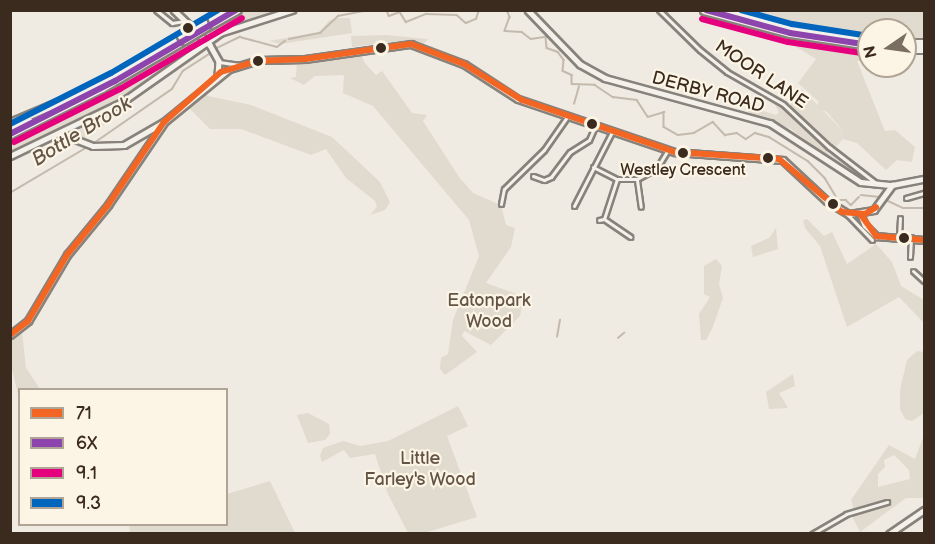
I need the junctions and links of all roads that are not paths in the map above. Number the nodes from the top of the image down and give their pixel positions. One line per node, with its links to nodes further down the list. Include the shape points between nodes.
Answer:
1 (156, 10): 10 (street, via 172,23)
2 (174, 10): 10 (street)
3 (226, 10): 11 (highway)
4 (237, 10): 11 (highway)
5 (291, 10): 14 (street, via 227,30)
6 (528, 10): 35 (street, DERBY ROAD, via 580,64 604,78 770,123 847,175)
7 (659, 10): 35 (street, MOOR LANE, via 699,50 729,73 783,104 829,147)
8 (704, 10): 15 (highway, via 790,33)
9 (720, 10): 13 (highway, via 805,31)
10 (184, 21): 14 (street)
11 (204, 25): 12 (highway, bridge)
12 (182, 38): 19 (highway); 21 (highway, via 111,78)
13 (857, 38)
14 (207, 41): 16 (street); 27 (street, via 150,84)
15 (857, 43)
16 (219, 62): 17 (street); 18 (street)
17 (240, 65): 18 (street); 20 (street, via 411,44 464,64 518,99)
18 (218, 74): 22 (street)
19 (71, 105): 24 (highway); 26 (highway)
20 (568, 115): 23 (street); 39 (street, via 544,150 502,193)
21 (10, 122)
22 (164, 122): 27 (street, via 114,147 88,145); 54 (street, via 108,205 67,255 28,321)
23 (596, 124): 25 (street); 31 (street, via 589,140 570,152 551,177 544,180)
24 (10, 128)
25 (612, 130): 28 (street); 30 (street)
26 (10, 134)
27 (62, 134): 29 (street)
28 (668, 149): 33 (street, via 657,168); 42 (street, via 783,160)
29 (10, 156)
30 (593, 167): 32 (street); 40 (street)
31 (533, 176)
32 (617, 179): 33 (street); 46 (street, via 601,219)
33 (636, 179): 41 (street)
34 (924, 180): 36 (street, DERBY ROAD)
35 (878, 184): 36 (street, DERBY ROAD)
36 (892, 185): 43 (street, via 876,207)
37 (924, 193): 38 (street)
38 (906, 198)
39 (501, 204)
40 (574, 206)
41 (641, 207)
42 (847, 214): 43 (street); 49 (street)
43 (861, 215): 47 (street, via 873,234)
44 (900, 218): 47 (street)
45 (924, 234): 50 (street)
46 (630, 235)
47 (899, 237): 48 (street)
48 (911, 237): 50 (street); 51 (street)
49 (872, 240)
50 (924, 240)
51 (910, 256)
52 (913, 271): 53 (street)
53 (924, 281)
54 (10, 335)
55 (887, 502): 57 (street, via 846,514)
56 (922, 511): 58 (street)
57 (812, 534)
58 (889, 534)

